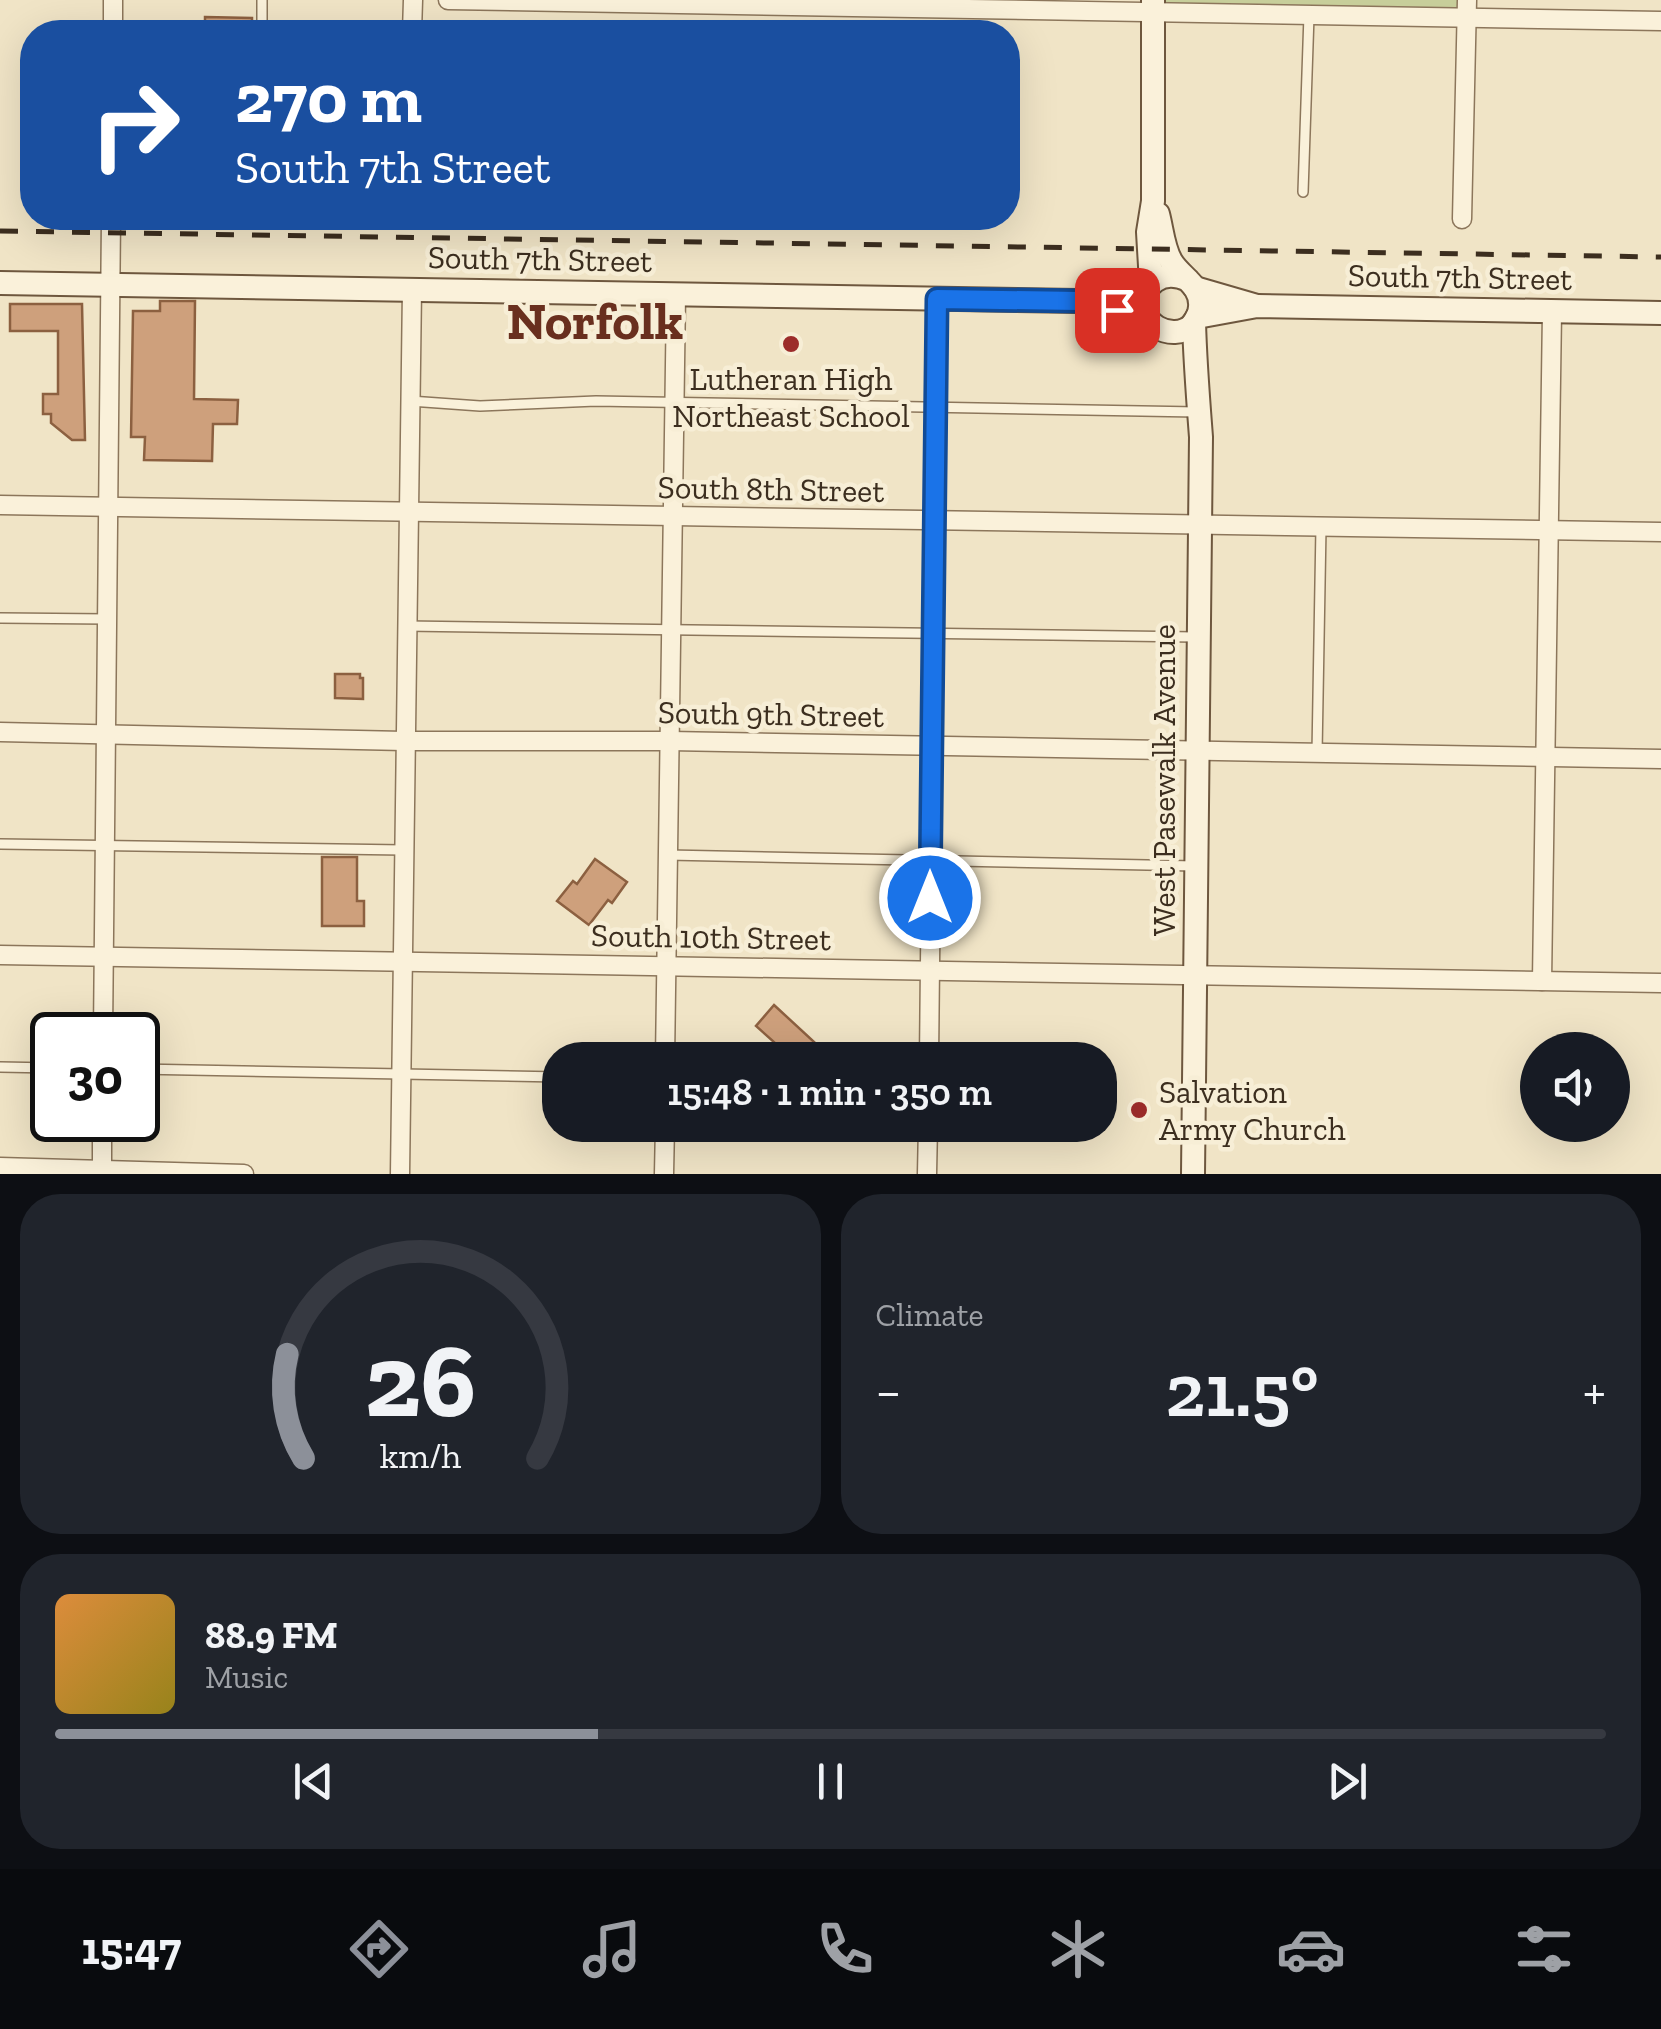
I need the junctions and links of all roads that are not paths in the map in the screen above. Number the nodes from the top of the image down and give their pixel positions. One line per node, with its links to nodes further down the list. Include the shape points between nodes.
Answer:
1 (448, 0): 2 (street)
2 (1153, 7): 4 (street); 7 (street)
3 (1467, 9): 4 (street); 5 (street); 8 (street)
4 (1308, 15): 6 (lane)
5 (1661, 21)
6 (1303, 192)
7 (1153, 201): 12 (street, via 1169,257); 13 (street)
8 (1462, 219)
9 (111, 230): 11 (street)
10 (0, 283): 11 (street, South 7th Street)
11 (110, 284): 14 (street, South 7th Street); 29 (street)
12 (1192, 284): 13 (street, via 1170,275); 18 (street, South 7th Street); 21 (street, via 1201,302)
13 (1149, 285): 17 (street, South 7th Street); 22 (street, via 1142,304)
14 (412, 289): 15 (street, South 7th Street); 24 (street)
15 (676, 295): 16 (street, South 7th Street); 25 (street)
16 (937, 299): 17 (street, South 7th Street); 26 (street)
17 (1078, 301): 22 (street, South 7th Street)
18 (1257, 306): 19 (street, South 7th Street); 21 (street, South 7th Street)
19 (1552, 312): 20 (street, South 7th Street); 35 (street)
20 (1661, 313)
21 (1196, 319): 22 (street, via 1184,330); 23 (street, West Pasewalk Avenue)
22 (1156, 326): 23 (street, West Pasewalk Avenue)
23 (1196, 387): 27 (street, West Pasewalk Avenue)
24 (410, 401): 25 (lane); 30 (street)
25 (674, 405): 26 (lane); 31 (street)
26 (936, 408): 27 (lane); 32 (street)
27 (1199, 412): 33 (street, West Pasewalk Avenue)
28 (0, 505): 29 (street, South 8th Street)
29 (108, 506): 30 (street, South 8th Street); 38 (street)
30 (408, 510): 31 (street, South 8th Street); 39 (street)
31 (670, 518): 32 (street, South 8th Street); 40 (street)
32 (934, 522): 33 (street, South 8th Street); 41 (street)
33 (1199, 524): 34 (street, South 8th Street); 42 (street, West Pasewalk Avenue)
34 (1321, 528): 35 (street, South 8th Street); 49 (lane)
35 (1548, 532): 36 (street, South 8th Street); 50 (street)
36 (1661, 532)
37 (0, 618): 38 (lane)
38 (107, 619): 44 (street)
39 (406, 626): 40 (lane); 45 (street)
40 (670, 630): 41 (lane); 46 (street)
41 (933, 635): 42 (lane); 47 (street)
42 (1198, 637): 48 (street, West Pasewalk Avenue)
43 (0, 732): 44 (street, South 9th Street)
44 (106, 733): 45 (street, South 9th Street); 53 (street)
45 (404, 741): 46 (street, South 9th Street); 54 (street)
46 (670, 742): 47 (street, South 9th Street); 55 (street)
47 (931, 748): 48 (street, South 9th Street); 56 (street)
48 (1196, 752): 49 (street, South 9th Street); 57 (street, West Pasewalk Avenue)
49 (1318, 753): 50 (street, South 9th Street)
50 (1546, 756): 51 (street, South 9th Street); 64 (street)
51 (1661, 759)
52 (0, 844): 53 (lane)
53 (104, 845): 54 (lane); 59 (street)
54 (403, 850): 60 (street)
55 (668, 854): 56 (lane); 61 (street)
56 (930, 862): 57 (lane); 62 (street)
57 (1195, 866): 63 (street, West Pasewalk Avenue)
58 (0, 955): 59 (street, South 10th Street)
59 (103, 957): 60 (street, South 10th Street); 66 (street)
60 (402, 963): 61 (street, South 10th Street); 72 (street)
61 (665, 967): 62 (street, South 10th Street); 67 (street)
62 (931, 969): 63 (street, South 10th Street); 68 (street)
63 (1195, 974): 64 (street, South 10th Street); 83 (street, West Pasewalk Avenue)
64 (1542, 981): 65 (street, South 10th Street)
65 (1661, 983)
66 (103, 1012)
67 (665, 1042)
68 (929, 1042)
69 (0, 1067): 70 (lane)
70 (30, 1068)
71 (160, 1069): 72 (lane)
72 (402, 1073): 73 (lane); 80 (street)
73 (542, 1077)
74 (102, 1142): 78 (street)
75 (664, 1142): 81 (street)
76 (928, 1142): 82 (street)
77 (0, 1167): 78 (street)
78 (102, 1172): 79 (street)
79 (244, 1174)
80 (400, 1174)
81 (664, 1174)
82 (927, 1174)
83 (1193, 1174)

